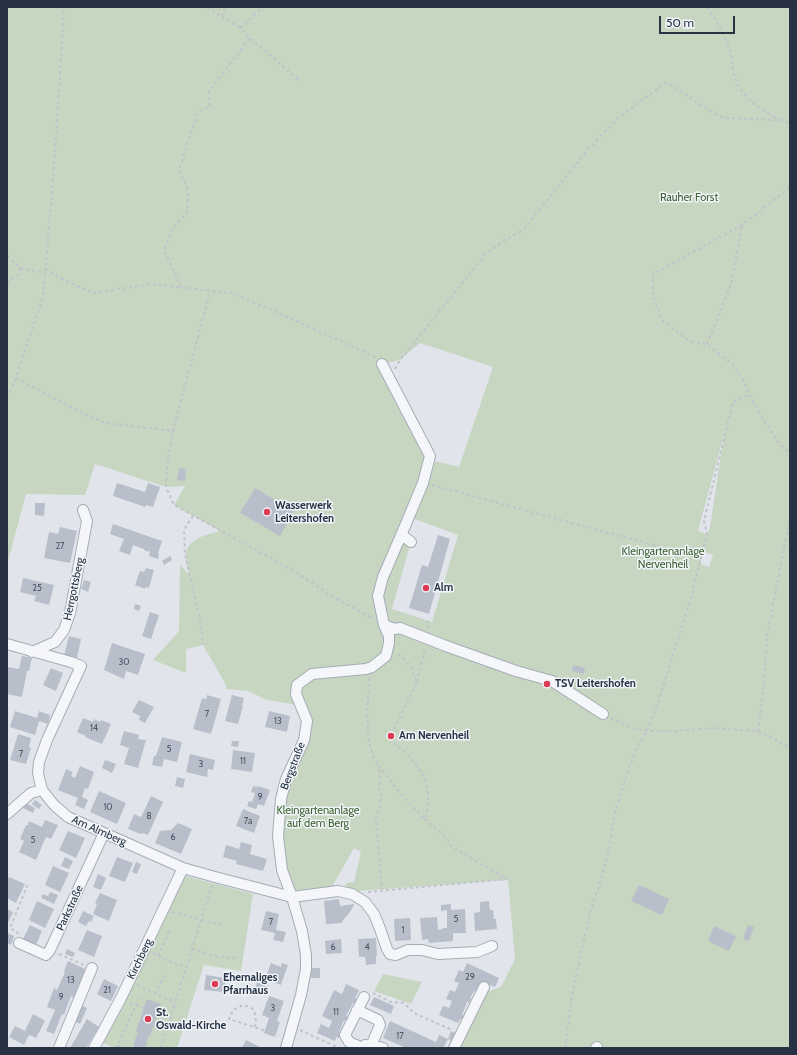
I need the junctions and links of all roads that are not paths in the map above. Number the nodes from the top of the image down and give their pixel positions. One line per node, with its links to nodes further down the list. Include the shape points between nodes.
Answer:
1 (382, 364): 3 (street, via 430,456 423,483)
2 (83, 510): 7 (street, Herrgottsberg, via 87,521 70,612 64,630 55,642)
3 (402, 535): 4 (street); 5 (street, via 383,577 378,596)
4 (411, 542)
5 (384, 624): 8 (street, via 516,671 552,681); 13 (street, Bergstraße, via 389,636 386,656 372,667 312,674 297,685 296,694 307,720 304,740 286,779 281,799 278,836 282,870)
6 (7, 644): 7 (street)
7 (32, 652): 9 (street, Am Almberg, via 81,666 39,762 38,772)
8 (603, 714)
9 (42, 790): 10 (street, via 31,793); 11 (street, Am Almberg, via 68,817)
10 (7, 814)
11 (104, 833): 12 (street, Am Almberg); 14 (street, Parkstraße, via 50,950 46,955)
12 (183, 868): 13 (street, Am Almberg); 23 (street, Kirchberg)
13 (292, 897): 15 (street, via 338,891 352,894 365,902 374,914 390,954 396,955 408,950 438,954 477,952); 20 (street, Bergstraße, via 302,931 306,969)
14 (19, 944)
15 (492, 946)
16 (92, 968): 22 (street)
17 (484, 987): 25 (street)
18 (364, 997): 19 (street)
19 (357, 1010): 21 (street, via 345,1035 349,1042); 21 (street, via 378,1020 380,1025)
20 (287, 1043)
21 (364, 1047): 24 (street)
22 (59, 1048)
23 (94, 1048)
24 (383, 1048)
25 (454, 1048)

